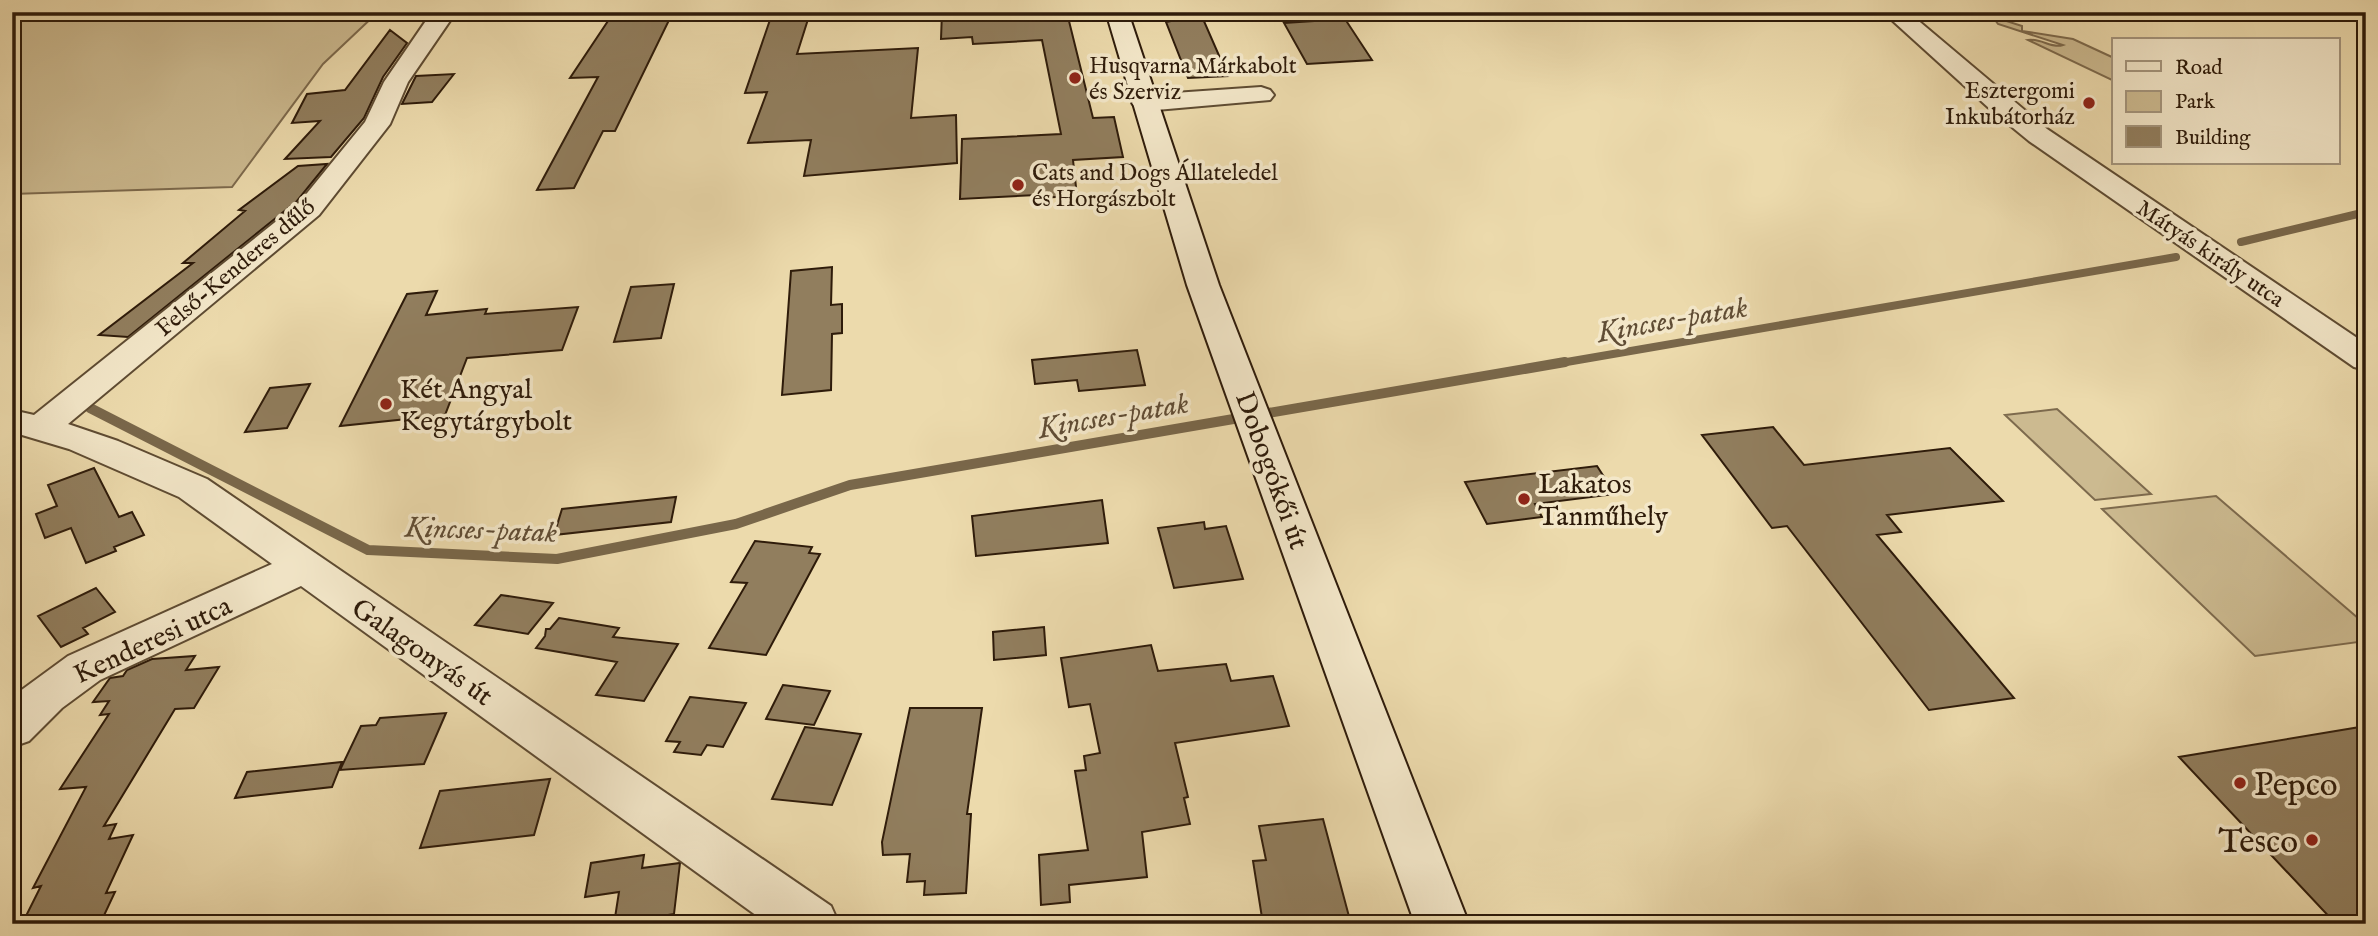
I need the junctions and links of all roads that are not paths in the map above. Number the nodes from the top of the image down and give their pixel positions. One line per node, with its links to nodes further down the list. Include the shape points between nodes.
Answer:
1 (445, 12): 7 (street, Felső-Kenderes dűlő, via 396,82 377,124 309,209)
2 (1117, 12): 5 (street, Dobogókői út)
3 (1894, 12): 6 (street, Mátyás király utca, via 2038,135)
4 (1261, 95): 5 (street)
5 (1145, 103): 11 (street, Dobogókői út, via 1203,285)
6 (2366, 360)
7 (27, 424): 8 (street, Galagonyás út, via 95,445 193,488)
8 (304, 567): 9 (street, Kenderesi utca, via 84,668 47,692); 10 (street, Galagonyás út)
9 (12, 728)
10 (812, 924)
11 (1442, 924)

